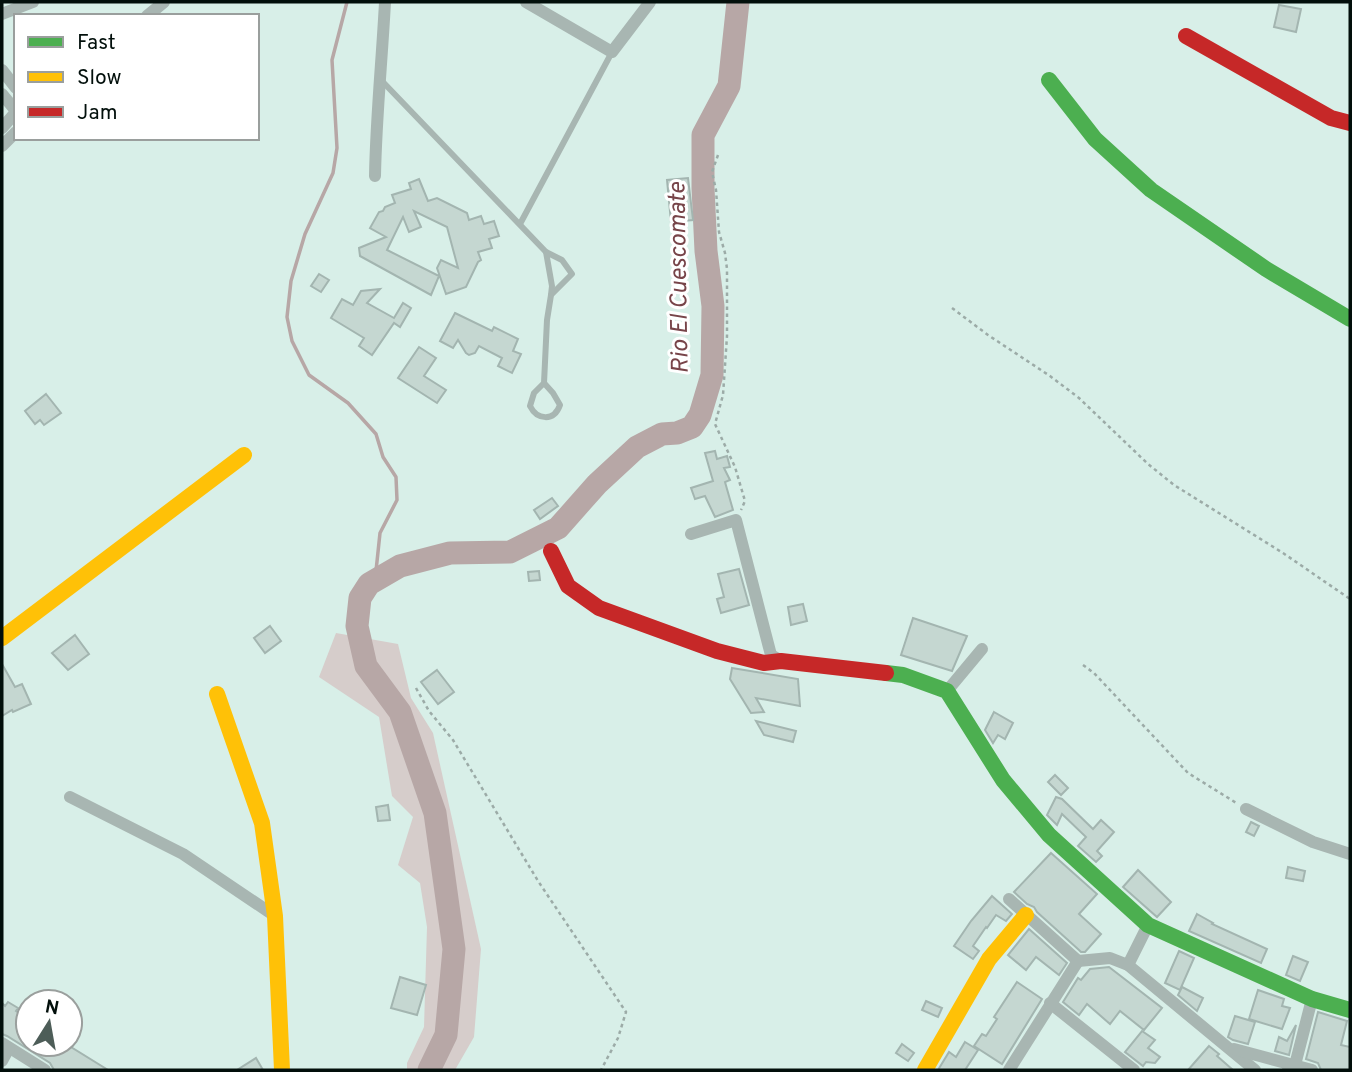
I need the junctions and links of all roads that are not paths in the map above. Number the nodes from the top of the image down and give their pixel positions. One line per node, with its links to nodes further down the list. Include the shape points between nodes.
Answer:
1 (33, 2): 6 (street)
2 (164, 2): 7 (street)
3 (385, 2): 11 (street)
4 (526, 2): 9 (street)
5 (650, 2): 9 (street)
6 (2, 14)
7 (149, 14)
8 (1186, 36): 17 (street, via 1331,118)
9 (612, 52): 20 (lane)
10 (2, 70): 13 (street)
11 (381, 80): 19 (street); 20 (lane)
12 (1049, 80): 23 (street, via 1095,139 1151,190 1266,269)
13 (14, 85)
14 (2, 93): 15 (street)
15 (14, 109)
16 (14, 114): 18 (street)
17 (1350, 123)
18 (2, 128)
19 (375, 176)
20 (520, 224): 21 (lane)
21 (546, 252): 22 (lane); 22 (lane, via 562,260 572,274)
22 (551, 295): 24 (lane)
23 (1350, 319)
24 (544, 383): 24 (lane, via 530,406 542,418 558,412 560,405)
25 (244, 455): 28 (street)
26 (691, 534): 30 (street, via 736,520 771,655)
27 (551, 551): 30 (street, via 568,586 599,608 717,651 764,663)
28 (2, 638)
29 (982, 649): 31 (street)
30 (780, 661): 31 (street, via 903,675)
31 (947, 691): 39 (street, via 1003,780 1049,835)
32 (217, 694): 38 (street, via 262,823)
33 (70, 797): 38 (street, via 183,854)
34 (1246, 809): 35 (street, via 1313,842)
35 (1350, 854)
36 (1009, 899): 37 (street)
37 (1026, 915): 40 (street); 52 (street, via 989,959)
38 (275, 916): 51 (street)
39 (1148, 925): 41 (street); 42 (street)
40 (1078, 961): 41 (street, via 1110,958); 43 (street)
41 (1128, 965): 46 (street)
42 (1312, 999): 44 (street); 49 (street)
43 (1051, 1003): 48 (street); 53 (street)
44 (1350, 1010)
45 (5, 1046): 47 (street); 50 (street)
46 (1230, 1048): 49 (street); 54 (street)
47 (2, 1061)
48 (1014, 1068)
49 (1291, 1068): 55 (street)
50 (45, 1070)
51 (282, 1070)
52 (925, 1070)
53 (1134, 1070)
54 (1255, 1070)
55 (1312, 1070)

